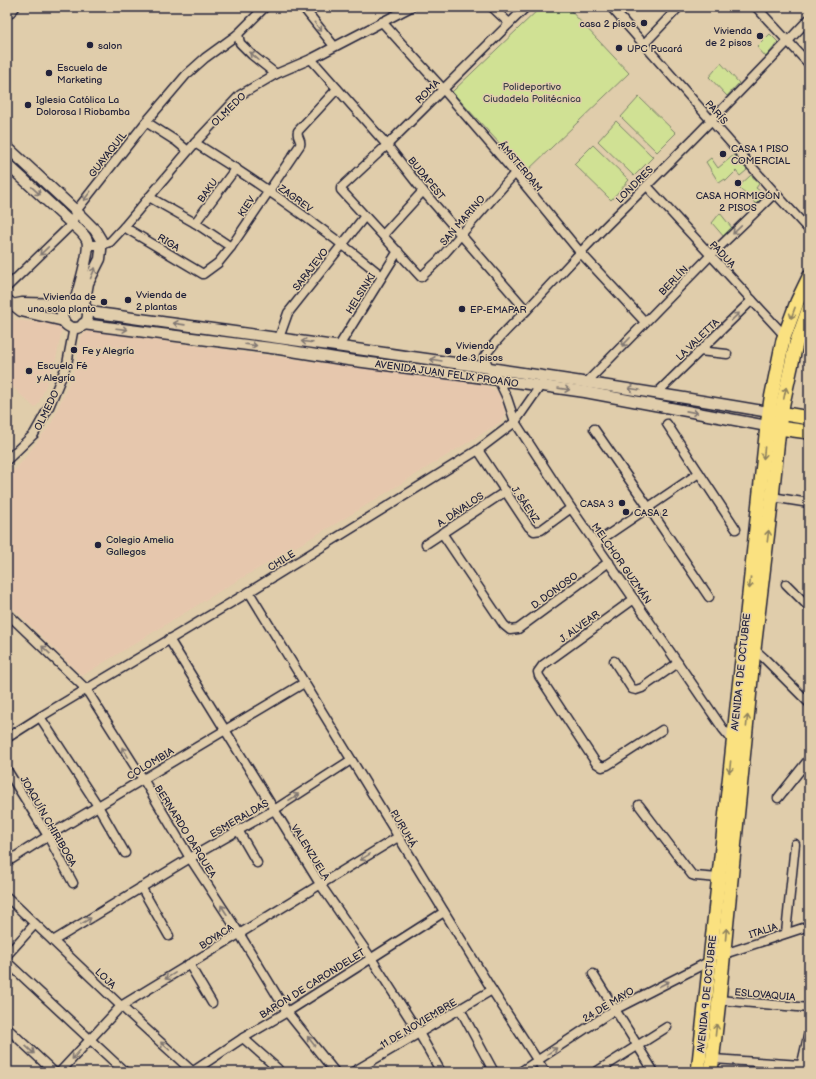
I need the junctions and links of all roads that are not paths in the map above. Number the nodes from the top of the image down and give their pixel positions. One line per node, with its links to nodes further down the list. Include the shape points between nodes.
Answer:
1 (13, 7): 10 (main road)
2 (265, 7): 14 (street, GUAYAQUIL)
3 (303, 7): 17 (street, one-way to 17)
4 (411, 7): 12 (street, OLMEDO)
5 (492, 7): 13 (street)
6 (526, 7): 13 (street, ROMA)
7 (611, 7): 16 (street, PARÍS)
8 (679, 7): 16 (street)
9 (756, 7): 15 (street)
10 (7, 13)
11 (809, 19): 15 (street, LONDRES)
12 (382, 22): 17 (street, OLMEDO); 22 (street, ÁMSTERDAM)
13 (509, 24): 22 (street, ROMA)
14 (238, 34): 20 (street, one-way to 14, via 240,43); 24 (street, GUAYAQUIL, via 186,75)
15 (788, 41): 19 (street); 23 (street, LONDRES)
16 (644, 44): 23 (street, PARÍS)
17 (334, 46): 18 (street, OLMEDO)
18 (311, 59): 20 (street, OLMEDO); 21 (street, BUDAPEST)
19 (809, 64)
20 (276, 74): 25 (street, OLMEDO, via 240,95)
21 (337, 89): 26 (street, BUDAPEST); 33 (street, KIEV, via 298,131 300,145)
22 (443, 89): 26 (street, ROMA); 31 (street, ÁMSTERDAM)
23 (711, 120): 32 (street, LONDRES); 35 (street, PARÍS)
24 (146, 122): 28 (street); 37 (street, GUAYAQUIL, one-way to 37)
25 (194, 143): 28 (street, OLMEDO); 30 (street, ZAGREV)
26 (387, 145): 34 (street, BUDAPEST); 38 (street, ROMA, via 341,189)
27 (7, 147): 37 (street)
28 (188, 151): 36 (street, OLMEDO)
29 (7, 164): 40 (street, one-way to 40)
30 (236, 168): 33 (street, ZAGREV); 39 (street, BAKU)
31 (515, 173): 44 (street, SAN MARINO); 50 (street, ÁMSTERDAM)
32 (647, 186): 50 (street, LONDRES); 51 (street, PADUA)
33 (269, 191): 46 (street, ZAGREV); 48 (street, KIEV)
34 (423, 191): 43 (street); 44 (street, BUDAPEST)
35 (775, 193): 42 (street, PARÍS); 51 (street, BERLÍN, one-way to 51)
36 (149, 197): 39 (street); 41 (street, OLMEDO)
37 (76, 211): 40 (street, GUAYAQUIL); 45 (street, via 95,230)
38 (365, 216): 43 (street); 46 (street, SARAJEVO)
39 (195, 223): 48 (street)
40 (72, 224): 47 (street, via 84,235); 55 (street, GUAYAQUIL, one-way to 55)
41 (124, 227): 45 (street, OLMEDO, via 110,242); 52 (street, RIGA)
42 (809, 230)
43 (383, 235): 49 (street)
44 (462, 235): 49 (street, SAN MARINO, via 422,277); 60 (street, BUDAPEST)
45 (101, 242): 47 (street); 58 (street, one-way to 45, via 100,259)
46 (343, 244): 53 (street, ZAGREV); 65 (street, SARAJEVO, via 288,313)
47 (88, 245): 58 (street)
48 (231, 247): 52 (street, KIEV, via 218,263)
49 (398, 251): 53 (street, HELSINKI)
50 (580, 252): 60 (street, LONDRES); 62 (street, ÁMSTERDAM)
51 (711, 255): 56 (street, PADUA); 62 (street, BERLÍN)
52 (203, 274)
53 (382, 276): 66 (street, HELSINKI)
54 (809, 277): 64 (main road, AVENIDA 9 DE OCTUBRE, one-way to 64)
55 (7, 287)
56 (752, 300): 64 (street, PADUA); 67 (street, LA VALETTA, one-way to 56)
57 (10, 302): 58 (street, AVENIDA JUAN FELIX PROAÑO); 61 (street, AVENIDA JUAN FELIX PROAÑO, via 21,311)
58 (78, 305): 61 (street, via 62,312); 63 (street, via 87,318); 65 (street, AVENIDA JUAN FELIX PROAÑO, one-way to 58, via 97,313)
59 (809, 308): 75 (main road, AVENIDA 9 DE OCTUBRE, one-way to 59)
60 (526, 310): 69 (street, LONDRES, via 484,356)
61 (64, 321): 63 (street, via 66,324)
62 (645, 322): 72 (street, BERLÍN, one-way to 72)
63 (79, 326): 71 (street, AVENIDA JUAN FELIX PROAÑO, one-way to 71, via 279,349); 83 (street, OLMEDO, via 49,407 34,434)
64 (785, 336): 75 (main road, AVENIDA 9 DE OCTUBRE)
65 (279, 338): 66 (street, AVENIDA JUAN FELIX PROAÑO, one-way to 65)
66 (339, 346): 69 (street, AVENIDA JUAN FELIX PROAÑO, one-way to 66)
67 (699, 351): 68 (street); 74 (street, LA VALETTA)
68 (727, 354)
69 (489, 368): 70 (street, AVENIDA JUAN FELIX PROAÑO); 71 (street, MELCHOR GUZMÁN)
70 (547, 376): 72 (street, AVENIDA JUAN FELIX PROAÑO); 73 (street, CHILE)
71 (498, 380): 73 (street, AVENIDA JUAN FELIX PROAÑO); 77 (street, MELCHOR GUZMÁN)
72 (587, 382): 74 (street, AVENIDA JUAN FELIX PROAÑO, one-way to 72)
73 (540, 386): 77 (street, CHILE); 79 (street, AVENIDA JUAN FELIX PROAÑO, one-way to 79)
74 (656, 393): 75 (street, AVENIDA JUAN FELIX PROAÑO)
75 (775, 413): 76 (main road, AVENIDA JUAN FELIX PROAÑO); 79 (main road, AVENIDA 9 DE OCTUBRE)
76 (809, 418)
77 (515, 422): 82 (street, CHILE); 88 (street, MELCHOR GUZMÁN)
78 (667, 424): 84 (street)
79 (773, 427): 81 (main road, AVENIDA JUAN FELIX PROAÑO); 86 (main road, AVENIDA 9 DE OCTUBRE); 112 (main road, AVENIDA 9 DE OCTUBRE, one-way to 112)
80 (594, 429): 89 (street)
81 (809, 432)
82 (478, 450): 85 (street, J. SÁENZ); 96 (street, CHILE)
83 (7, 460)
84 (699, 473): 89 (street); 90 (street)
85 (506, 491): 88 (street, J. SÁENZ, via 534,531 541,530); 91 (street, A. DÁVALOS)
86 (772, 498): 87 (street); 102 (main road, AVENIDA 9 DE OCTUBRE, one-way to 86)
87 (809, 503)
88 (571, 508): 92 (street, MELCHOR GUZMÁN)
89 (649, 508): 92 (street); 97 (street)
90 (736, 529)
91 (442, 533): 93 (street, A. DÁVALOS); 94 (street, D. DONOSO, via 504,625 510,630 518,629)
92 (596, 543): 94 (street, MELCHOR GUZMÁN)
93 (426, 544)
94 (609, 562): 98 (street, MELCHOR GUZMÁN)
95 (786, 584): 99 (street)
96 (248, 592): 101 (street, CHILE); 105 (street, PURUHÁ)
97 (709, 598)
98 (634, 599): 104 (street, MELCHOR GUZMÁN); 110 (street, J. ALVEAR, via 543,665 538,672 596,763 602,767)
99 (809, 607)
100 (7, 613): 106 (street, BERNARDO DARQUEA, one-way to 100)
101 (170, 639): 106 (street, CHILE); 109 (street, VALENZUELA)
102 (754, 649): 107 (street); 113 (main road, AVENIDA 9 DE OCTUBRE, one-way to 102)
103 (614, 661): 104 (street, via 636,690)
104 (678, 663): 112 (street, MELCHOR GUZMÁN)
105 (304, 682): 109 (street, COLOMBIA); 115 (street, PURUHÁ)
106 (86, 689): 108 (street, CHILE); 117 (street, BERNARDO DARQUEA, one-way to 106)
107 (809, 702)
108 (40, 717): 111 (street, CHILE); 120 (street)
109 (225, 730): 117 (street, COLOMBIA); 121 (street, VALENZUELA)
110 (662, 730)
111 (7, 738)
112 (733, 742): 113 (street, MELCHOR GUZMÁN); 130 (main road, AVENIDA 9 DE OCTUBRE, one-way to 130)
113 (745, 748): 142 (main road, AVENIDA 9 DE OCTUBRE, one-way to 113)
114 (809, 759): 118 (street)
115 (351, 760): 121 (street, ESMERALDAS, one-way to 115); 124 (street, PURUHÁ)
116 (7, 770): 123 (street, JOAQUÍN CHIRIBOGA)
117 (143, 779): 120 (street, COLOMBIA); 127 (street, BERNARDO DARQUEA)
118 (778, 798)
119 (639, 805): 130 (street, via 692,875)
120 (98, 806): 123 (street, COLOMBIA); 126 (street)
121 (274, 810): 122 (street, ESMERALDAS); 132 (street, VALENZUELA)
122 (238, 830): 127 (street, ESMERALDAS); 129 (street)
123 (48, 836): 128 (street, COLOMBIA); 131 (street, JOAQUÍN CHIRIBOGA)
124 (398, 837): 132 (street, BOYACA, one-way to 132); 135 (street, PURUHÁ)
125 (795, 844): 139 (street)
126 (125, 853)
127 (190, 858): 133 (street, ESMERALDAS); 138 (street, BERNARDO DARQUEA, one-way to 127)
128 (7, 862)
129 (257, 863)
130 (718, 878): 145 (main road, AVENIDA 9 DE OCTUBRE)
131 (73, 883)
132 (320, 884): 138 (street, BOYACA); 144 (street, VALENZUELA)
133 (141, 888): 140 (street); 141 (street, ESMERALDAS, one-way to 133)
134 (7, 897): 136 (street, LOJA)
135 (444, 912): 144 (street, BARON DE CARONDELET); 149 (street, PURUHÁ)
136 (35, 924): 141 (street, LOJA); 143 (street)
137 (809, 926): 139 (street, ITALIA)
138 (239, 933): 147 (street, BOYACA); 156 (street, BERNARDO DARQUEA)
139 (786, 933): 142 (street, ITALIA)
140 (169, 936)
141 (53, 941): 152 (street, LOJA)
142 (724, 954): 150 (main road, AVENIDA 9 DE OCTUBRE)
143 (7, 955)
144 (371, 958): 156 (street, BARON DE CARONDELET); 160 (street, VALENZUELA)
145 (710, 961): 155 (street, 24 DE MAYO, one-way to 145); 180 (main road, AVENIDA 9 DE OCTUBRE)
146 (7, 962): 162 (street)
147 (189, 964): 151 (street); 152 (street, BOYACA, one-way to 152)
148 (593, 974): 155 (street)
149 (492, 990): 154 (street, 11 DE NOVIEMBRE); 164 (street, PURUHÁ)
150 (719, 1000): 153 (street, ESLOVAQUIA); 165 (main road, AVENIDA 9 DE OCTUBRE, one-way to 150)
151 (212, 1003)
152 (121, 1006): 162 (street, BOYACA); 171 (street, LOJA, one-way to 152)
153 (809, 1008)
154 (460, 1009): 160 (street, 11 DE NOVIEMBRE); 175 (street)
155 (614, 1010): 163 (street); 164 (street, 24 DE MAYO, one-way to 155)
156 (287, 1012): 161 (street, BARON DE CARONDELET); 172 (street, BERNARDO DARQUEA, one-way to 156)
157 (667, 1027): 163 (street)
158 (7, 1028): 168 (street, one-way to 168)
159 (809, 1032): 166 (street)
160 (419, 1033): 173 (street, 11 DE NOVIEMBRE); 174 (street, VALENZUELA)
161 (243, 1038): 167 (street); 171 (street, BARON DE CARONDELET)
162 (90, 1039): 169 (street, BOYACA, one-way to 169); 170 (street)
163 (638, 1046): 178 (street); 179 (street)
164 (538, 1060): 176 (street, 24 DE MAYO); 177 (street, PURUHÁ)
165 (712, 1065): 166 (street)
166 (803, 1068)
167 (278, 1069)
168 (54, 1072)
169 (60, 1072)
170 (125, 1072)
171 (193, 1072)
172 (335, 1072)
173 (354, 1072)
174 (440, 1072)
175 (494, 1072)
176 (520, 1072)
177 (546, 1072)
178 (596, 1072)
179 (654, 1072)
180 (698, 1072)

